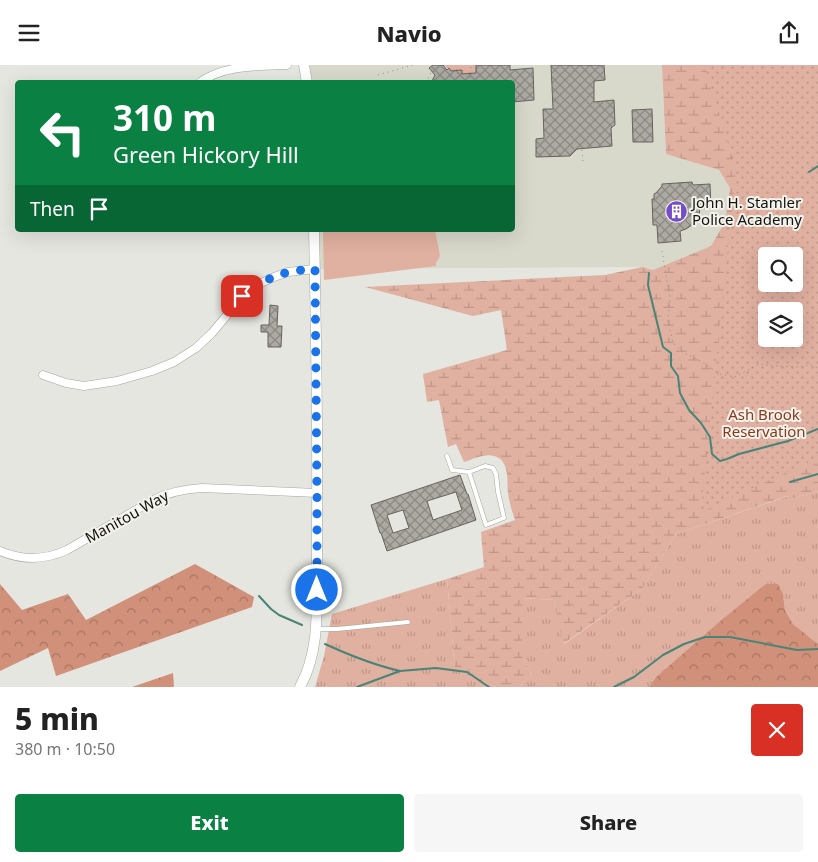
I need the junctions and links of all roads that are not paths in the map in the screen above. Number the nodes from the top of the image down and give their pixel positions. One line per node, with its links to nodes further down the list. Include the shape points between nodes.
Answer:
1 (287, 65): 3 (street, via 236,67)
2 (304, 65): 4 (street)
3 (203, 80)
4 (306, 80)
5 (314, 232): 6 (street)
6 (315, 269): 7 (street, via 288,272 259,284 242,296 196,348 152,371 84,386); 10 (street)
7 (43, 375)
8 (447, 456): 9 (lane, via 452,470)
9 (469, 473): 9 (lane, via 486,525 504,518 493,468 485,466)
10 (317, 493): 11 (street, Manitou Way, via 183,489 153,500 56,555 25,558); 13 (street)
11 (0, 551)
12 (408, 622): 13 (lane)
13 (316, 629): 14 (street, via 309,666)
14 (300, 687)

